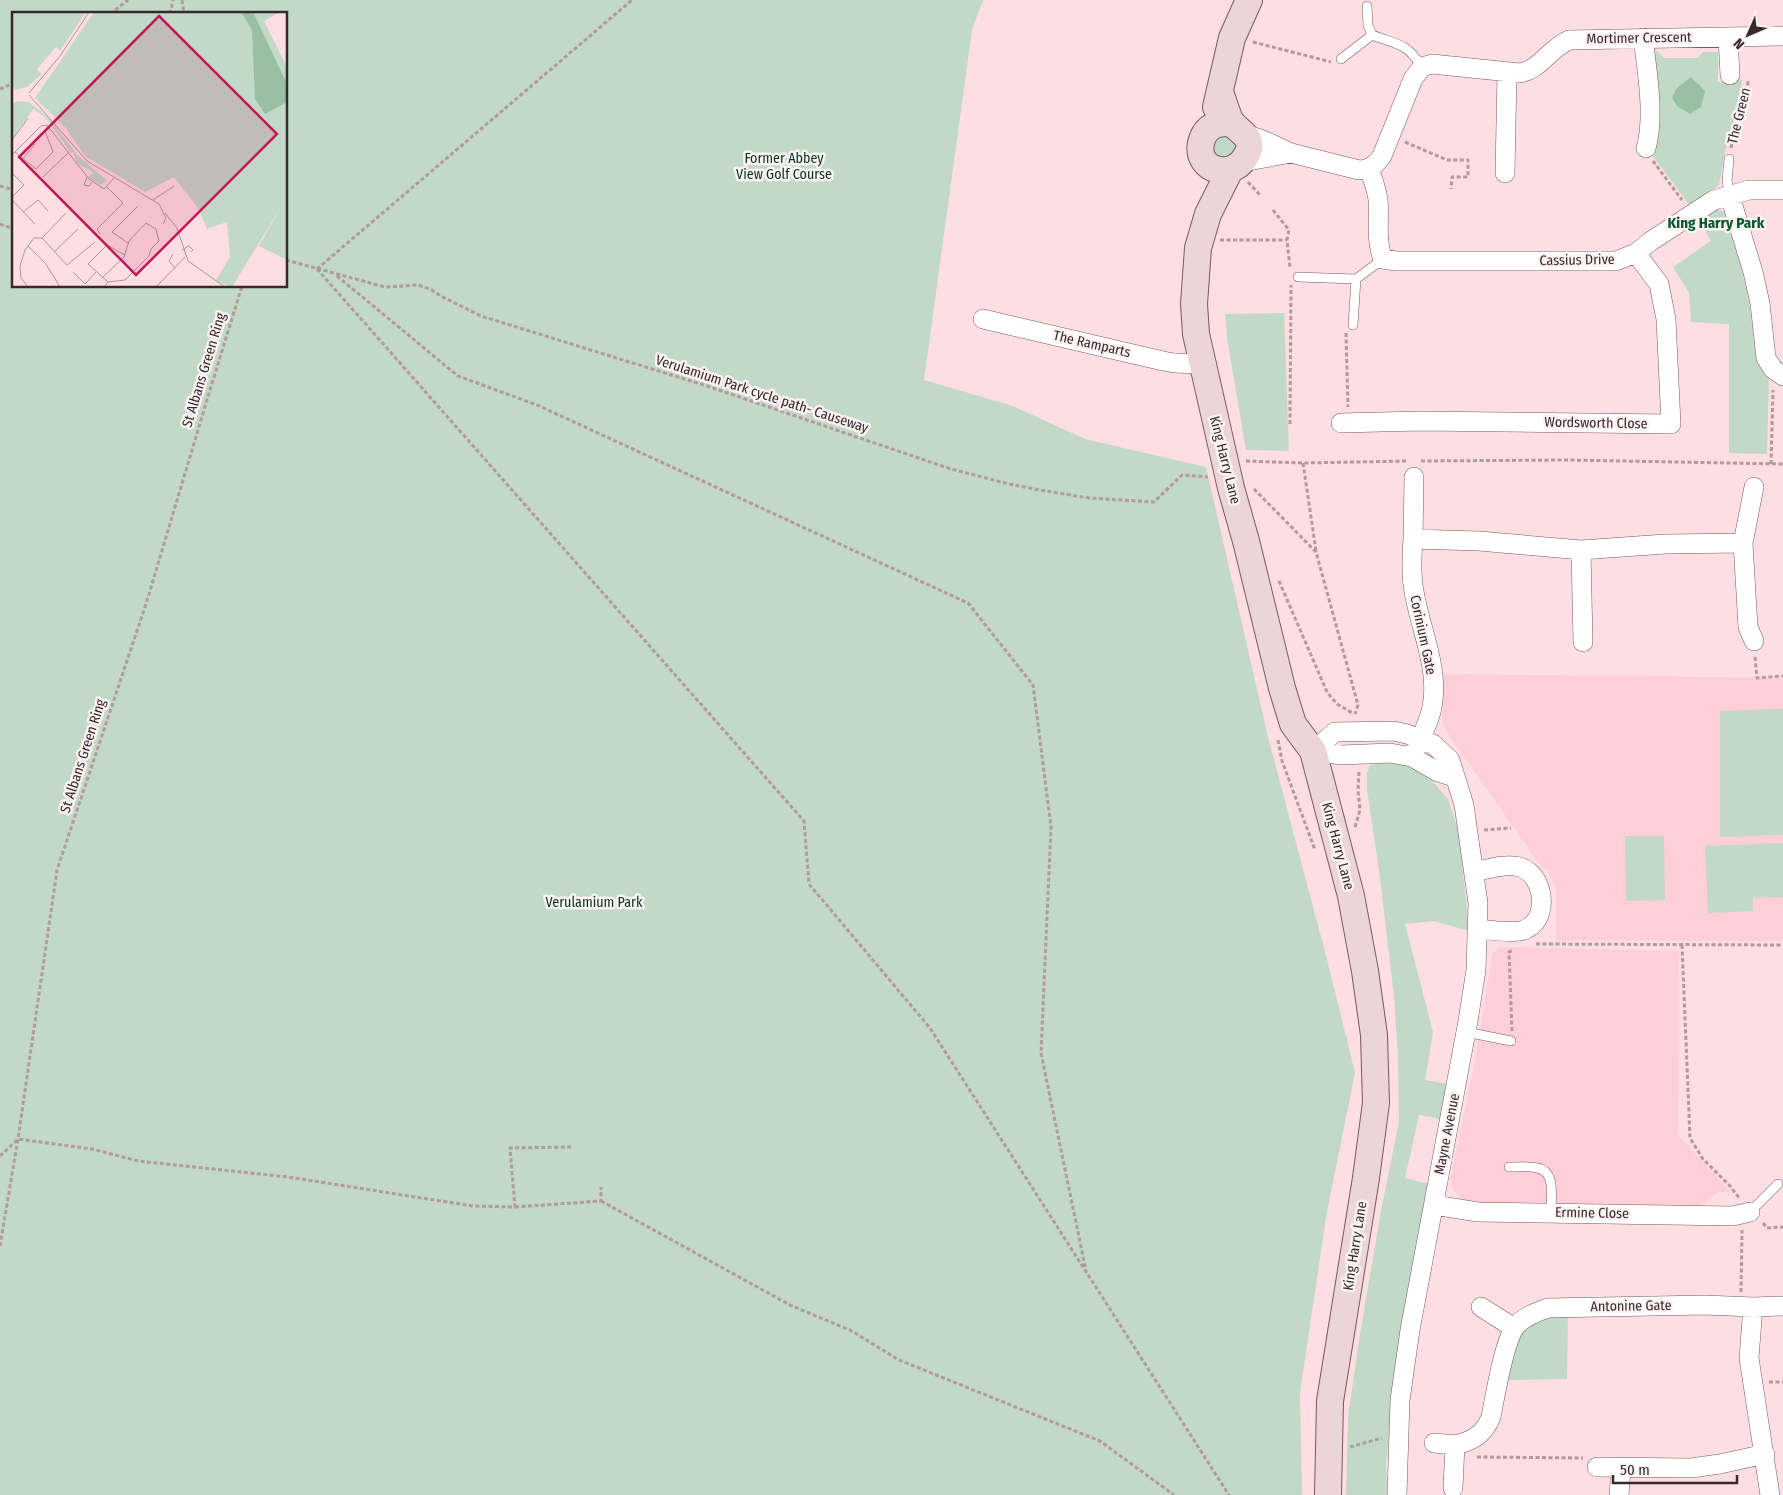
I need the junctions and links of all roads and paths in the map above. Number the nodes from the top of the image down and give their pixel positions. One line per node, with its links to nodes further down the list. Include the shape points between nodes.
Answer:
1 (128, 0): 5 (path)
2 (632, 0): 41 (path)
3 (1250, 0): 17 (street, King Harry Lane, via 1232,38 1220,92)
4 (1367, 6): 6 (lane)
5 (113, 12)
6 (1372, 35): 11 (lane); 12 (lane, via 1405,47 1414,54)
7 (1783, 36): 8 (street, Mortimer Crescent)
8 (1728, 37): 9 (street, Mortimer Crescent); 14 (street, The Green)
9 (1643, 38): 13 (street, Mortimer Crescent, via 1568,40 1559,44 1532,69); 19 (street, via 1649,105)
10 (1247, 40): 11 (path, via 1329,63)
11 (1341, 59)
12 (1422, 68): 13 (street, Mortimer Crescent, via 1441,64); 18 (street, via 1413,79)
13 (1507, 73): 25 (street)
14 (1739, 75): 21 (path, The Green, via 1744,104)
15 (12, 84): 16 (path)
16 (0, 89)
17 (1229, 128): 20 (street); 22 (street, via 1204,135 1200,151); 24 (street, King Harry Lane, via 1249,141 1250,149)
18 (1391, 137): 23 (street, via 1378,162); 26 (path, via 1447,160 1468,160 1468,177 1452,177)
19 (1646, 148): 32 (path)
20 (1291, 153): 23 (street, via 1359,170); 24 (street)
21 (1729, 159): 29 (lane, The Green, via 1727,182)
22 (1205, 161): 24 (street, via 1216,169); 31 (street, King Harry Lane)
23 (1369, 169): 38 (street, via 1378,201 1379,249)
24 (1240, 170): 28 (path); 31 (street, King Harry Lane)
25 (1505, 173)
26 (1452, 189)
27 (1783, 190): 29 (street, Cassius Drive, via 1749,190)
28 (1261, 196)
29 (1730, 196): 32 (street, Cassius Drive, via 1714,200); 49 (street, via 1760,303 1766,358)
30 (1273, 210): 36 (path, via 1289,230)
31 (1208, 214): 48 (street, King Harry Lane, via 1198,248 1195,281 1196,334)
32 (1692, 214): 37 (street, Cassius Drive)
33 (0, 224): 34 (path)
34 (12, 228)
35 (1212, 240): 36 (path)
36 (1287, 240): 40 (path)
37 (1636, 253): 38 (street, Cassius Drive, via 1616,261); 50 (street, Wordsworth Close, via 1659,284 1666,320 1671,424)
38 (1383, 259): 44 (lane)
39 (288, 261): 41 (path, Verulamium Park cycle path- Causeway)
40 (1290, 268)
41 (317, 269): 42 (path, Verulamium Park cycle path- Causeway); 97 (path, via 804,821 809,884 930,1028)
42 (335, 274): 55 (path, Verulamium Park cycle path- Causeway, via 385,287 418,285 481,316 708,386 951,469 1009,484 1089,498 1154,502 1182,475); 97 (path, via 458,376 537,405 968,603 1033,686 1051,827 1041,1053)
43 (1294, 277): 44 (lane); 51 (path)
44 (1356, 279): 47 (lane)
45 (241, 288): 85 (path, St Albans Green Ring, via 146,604 57,870)
46 (983, 319): 48 (street, The Ramparts, via 1174,363)
47 (1353, 325): 50 (path, via 1346,333)
48 (1201, 364): 55 (street, King Harry Lane)
49 (1778, 372): 53 (path)
50 (1345, 423)
51 (1290, 424)
52 (1303, 462): 53 (path, Verulamium Park cycle path- Causeway, via 1568,460); 55 (path, Verulamium Park cycle path- Causeway); 61 (path)
53 (1771, 464): 54 (path, Verulamium Park cycle path- Causeway)
54 (1783, 464)
55 (1238, 472): 61 (path); 69 (street, King Harry Lane, via 1292,724)
56 (1414, 477): 58 (street, Corinium Gate)
57 (1754, 487): 59 (street)
58 (1413, 539): 60 (street); 68 (street, Corinium Gate, via 1413,587 1433,672 1432,707)
59 (1743, 543): 60 (street); 63 (street, via 1748,627)
60 (1581, 550): 64 (street)
61 (1316, 552): 66 (path, via 1358,705)
62 (1277, 577): 66 (path, via 1327,692)
63 (1754, 641): 65 (path, via 1757,678)
64 (1583, 642)
65 (1783, 676)
66 (1357, 723): 68 (street, Mayne Avenue); 69 (street, Mayne Avenue, via 1335,732)
67 (1277, 734): 76 (path, via 1282,761)
68 (1420, 738): 71 (street, Corinium Gate); 72 (street, Mayne Avenue, via 1433,744 1450,760)
69 (1313, 751): 70 (street, via 1341,755); 111 (street, King Harry Lane, via 1351,896 1365,971 1374,1035 1376,1103 1330,1401)
70 (1360, 753): 71 (street); 73 (path)
71 (1412, 757): 72 (street)
72 (1454, 777): 77 (street, Mayne Avenue, via 1464,805)
73 (1360, 810)
74 (1510, 828): 75 (path)
75 (1481, 830)
76 (1316, 850)
77 (1474, 872): 78 (street, Mayne Avenue); 78 (street, via 1500,866 1519,866 1536,879 1541,901 1540,917 1528,928 1520,931)
78 (1478, 929): 83 (street, Mayne Avenue, via 1476,970)
79 (1527, 943): 80 (path)
80 (1682, 945): 81 (path); 95 (path, via 1690,1138 1703,1159)
81 (1783, 945)
82 (1518, 948): 84 (path, via 1509,952)
83 (1466, 1032): 84 (lane); 92 (street, Mayne Avenue)
84 (1511, 1041)
85 (18, 1139): 87 (path); 93 (path, via 92,1149 138,1161 288,1177 473,1206); 96 (path, St Albans Green Ring)
86 (571, 1147): 93 (path, via 510,1148)
87 (0, 1156)
88 (1509, 1167): 94 (lane, via 1538,1168 1547,1174 1551,1179)
89 (1778, 1184): 95 (lane)
90 (600, 1187): 91 (path)
91 (601, 1201): 93 (path); 109 (path, via 790,1304 850,1330 899,1360 1100,1441)
92 (1434, 1204): 94 (street, Ermine Close, via 1478,1212); 108 (street, Mayne Avenue, via 1400,1400)
93 (515, 1207)
94 (1552, 1212): 95 (street, Ermine Close, via 1733,1216)
95 (1750, 1212): 100 (path, via 1742,1227)
96 (0, 1246)
97 (1087, 1273): 110 (path)
98 (1783, 1306): 100 (street, Antonine Gate)
99 (1481, 1307): 101 (street)
100 (1747, 1307): 101 (street, Antonine Gate, via 1548,1308 1534,1312); 104 (street, via 1749,1358)
101 (1514, 1328): 103 (street, via 1487,1426 1474,1439)
102 (1434, 1443): 103 (street)
103 (1455, 1445): 105 (path, via 1466,1457 1591,1458); 107 (street)
104 (1765, 1454): 106 (street, via 1691,1468); 113 (street)
105 (1597, 1467): 106 (street)
106 (1620, 1468): 112 (street)
107 (1453, 1488)
108 (1400, 1494)
109 (1174, 1495)
110 (1229, 1495)
111 (1328, 1495)
112 (1618, 1495)
113 (1770, 1495)

